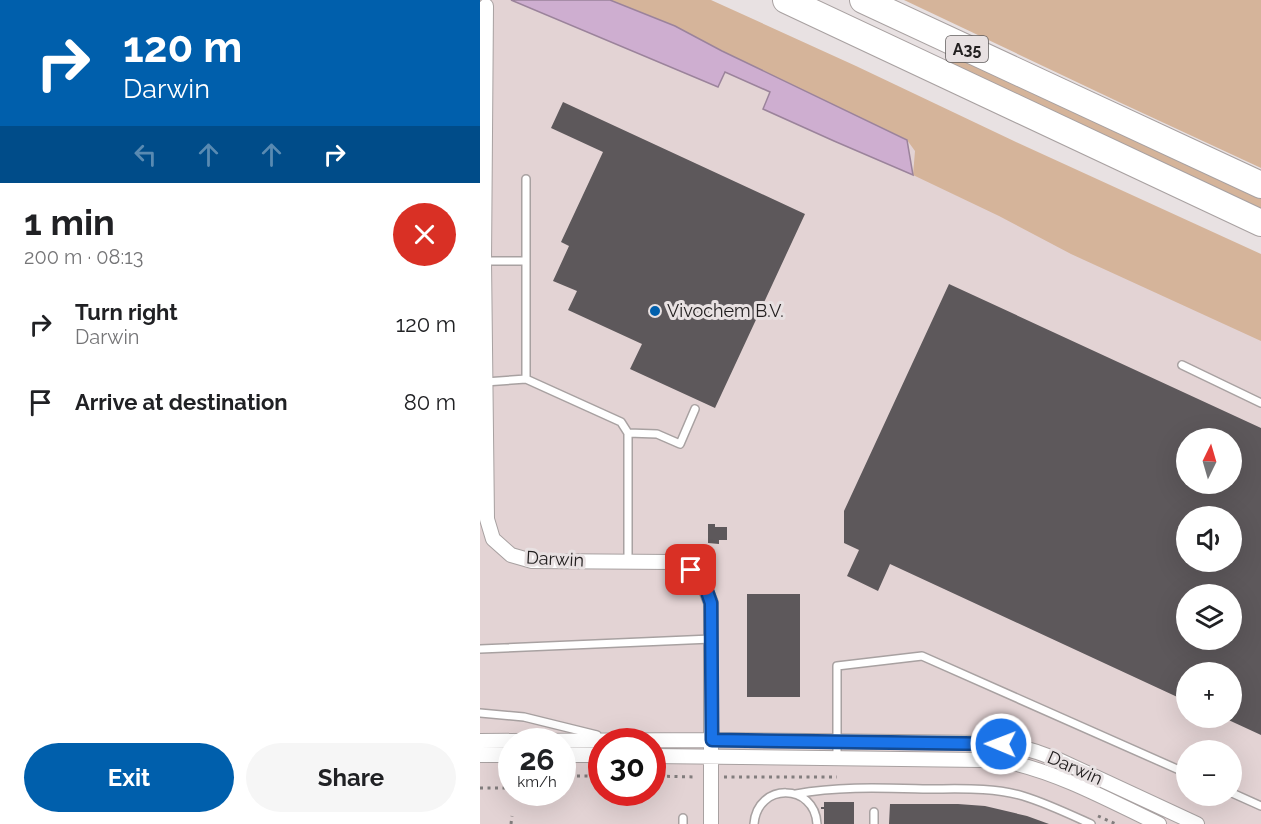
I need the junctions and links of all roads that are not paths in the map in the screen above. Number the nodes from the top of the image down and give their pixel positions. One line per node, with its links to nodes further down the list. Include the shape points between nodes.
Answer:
1 (786, 0): 6 (highway, A35)
2 (863, 0): 5 (highway, A35)
3 (486, 6): 7 (street, Darwin)
4 (526, 179): 8 (lane)
5 (1261, 185)
6 (1261, 223)
7 (484, 261): 8 (lane); 11 (street, Darwin)
8 (526, 261): 10 (lane)
9 (1182, 365): 12 (lane)
10 (526, 379): 11 (lane); 14 (lane, via 621,422)
11 (485, 382): 15 (street, Darwin, via 487,519 493,539 511,555 532,561)
12 (1261, 402)
13 (695, 409): 14 (lane, via 680,444 657,434)
14 (628, 433): 15 (lane)
15 (628, 561): 16 (street, Darwin, via 672,562 691,570 704,583 711,603)
16 (711, 639): 17 (lane); 22 (street, Darwin)
17 (480, 649)
18 (480, 713): 19 (lane, via 524,717)
19 (588, 733)
20 (588, 740): 23 (street, Darwin)
21 (666, 740): 22 (street, Darwin)
22 (712, 740): 24 (street, Darwin); 28 (street, Darwin)
23 (480, 741)
24 (837, 742): 29 (lane); 30 (lane, via 837,666 922,656); 41 (street, Darwin, via 1013,745 1059,760)
25 (480, 755): 26 (street)
26 (498, 755)
27 (666, 756): 28 (street, Darwin)
28 (712, 756): 29 (street, Darwin); 35 (street, Darwin)
29 (837, 758): 40 (street, Darwin, via 1010,763 1065,781)
30 (1176, 769)
31 (795, 794): 36 (lane, via 784,792 764,800); 37 (lane, via 812,807); 39 (lane, via 854,788 996,791 1022,796)
32 (1242, 797): 33 (lane)
33 (1261, 806)
34 (874, 812): 38 (lane)
35 (711, 824)
36 (754, 824)
37 (817, 824)
38 (874, 824)
39 (1091, 824)
40 (1159, 824)
41 (1197, 824)

